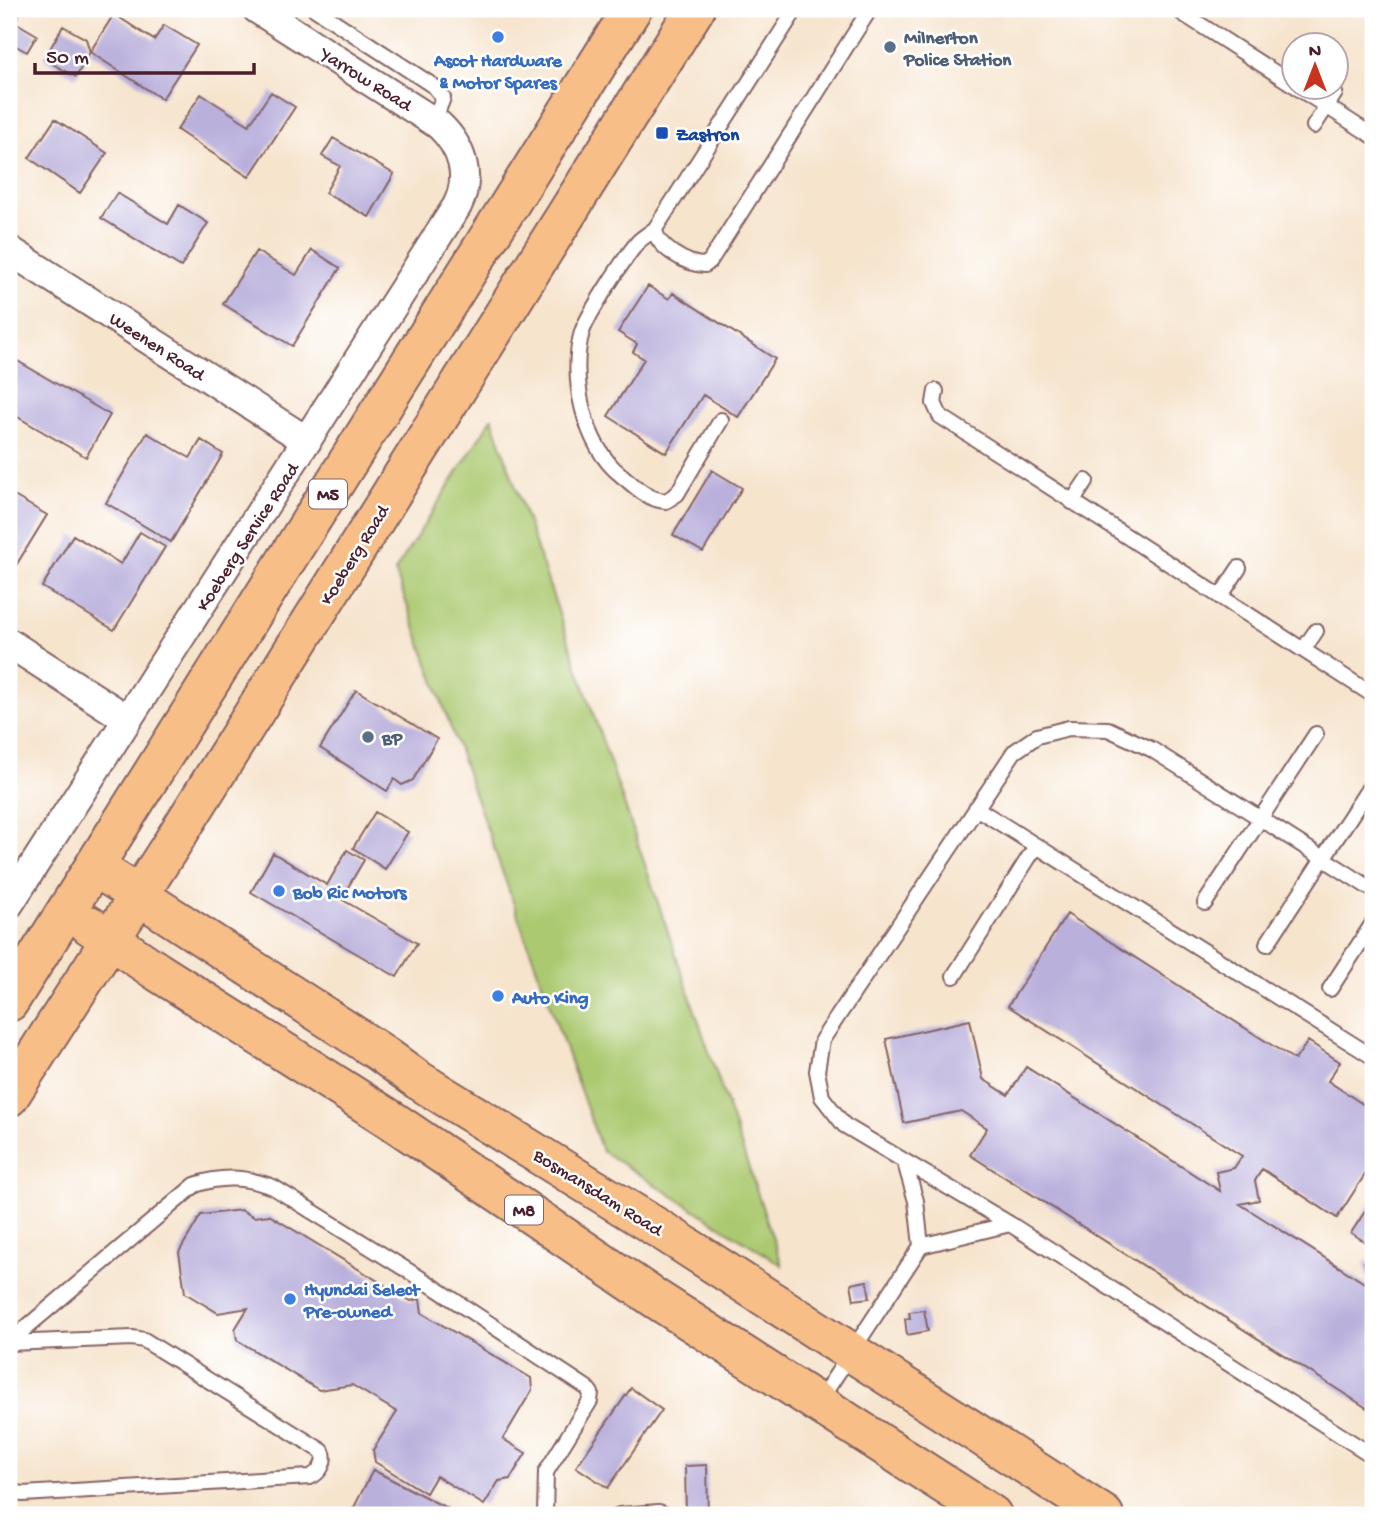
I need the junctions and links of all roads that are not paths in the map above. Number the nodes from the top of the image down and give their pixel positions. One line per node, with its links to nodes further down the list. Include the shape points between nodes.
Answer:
1 (316, 9): 11 (lane, via 435,87 443,98)
2 (632, 9): 35 (main road, M5)
3 (695, 9): 37 (main road, Koeberg Road / M5)
4 (796, 9): 15 (lane)
5 (870, 9): 15 (lane, via 710,261 705,265 691,262 660,243)
6 (262, 10): 11 (street, Yarrow Road)
7 (1182, 13): 8 (lane)
8 (1280, 76)
9 (1330, 102): 12 (lane)
10 (1333, 102): 13 (lane)
11 (434, 121): 14 (street, Yarrow Road, via 448,134)
12 (1314, 126)
13 (1373, 136)
14 (463, 161): 19 (street, Koeberg Service Road, via 464,184 457,206)
15 (655, 229): 18 (lane, via 639,242 582,331 578,380 586,419 614,470 648,497 666,501 677,494)
16 (9, 250): 19 (street, Weenen Road)
17 (936, 391): 21 (lane, via 934,403 940,416)
18 (720, 421)
19 (307, 441): 28 (street, Koeberg Service Road)
20 (1086, 481): 21 (lane)
21 (1072, 502): 23 (lane)
22 (1239, 568): 23 (lane)
23 (1220, 597): 26 (lane)
24 (1316, 631): 26 (lane)
25 (9, 643): 28 (street)
26 (1303, 650): 27 (lane)
27 (1373, 695)
28 (127, 719): 39 (street, Koeberg Service Road)
29 (1316, 734): 32 (lane)
30 (1373, 782): 34 (lane)
31 (976, 808): 32 (lane, via 1014,752 1037,736 1069,728 1108,729 1151,749); 33 (lane); 49 (lane, via 822,1040 817,1071 822,1097 844,1125)
32 (1260, 818): 34 (lane); 38 (lane)
33 (1036, 846): 44 (lane); 47 (lane)
34 (1323, 858): 36 (lane); 43 (lane)
35 (95, 867): 37 (main road, Bosmansdam Road); 40 (main road, M5)
36 (1373, 890)
37 (137, 894): 42 (main road, Koeberg Road / M5); 53 (main road, Bosmansdam Road, via 418,1080)
38 (1205, 903)
39 (9, 904)
40 (66, 910): 42 (main road, M8); 46 (main road, M5)
41 (1373, 923): 45 (lane)
42 (109, 938): 48 (main road, Koeberg Road / M5); 54 (main road, M8)
43 (1267, 944)
44 (954, 976)
45 (1330, 989)
46 (9, 1002)
47 (1373, 1057)
48 (9, 1097)
49 (905, 1163): 50 (lane); 51 (lane, via 916,1201)
50 (1010, 1224): 51 (lane); 55 (lane)
51 (921, 1246): 53 (lane)
52 (9, 1343): 56 (lane, via 144,1340 322,1451 324,1461 310,1477); 57 (lane, via 195,1185 212,1178 273,1186 591,1392 590,1401 546,1472)
53 (853, 1353): 54 (lane); 61 (main road, Bosmansdam Road)
54 (818, 1404): 60 (main road, M8)
55 (1373, 1456)
56 (9, 1492)
57 (545, 1515)
58 (619, 1515): 59 (lane)
59 (666, 1515)
60 (992, 1515)
61 (1104, 1515)

